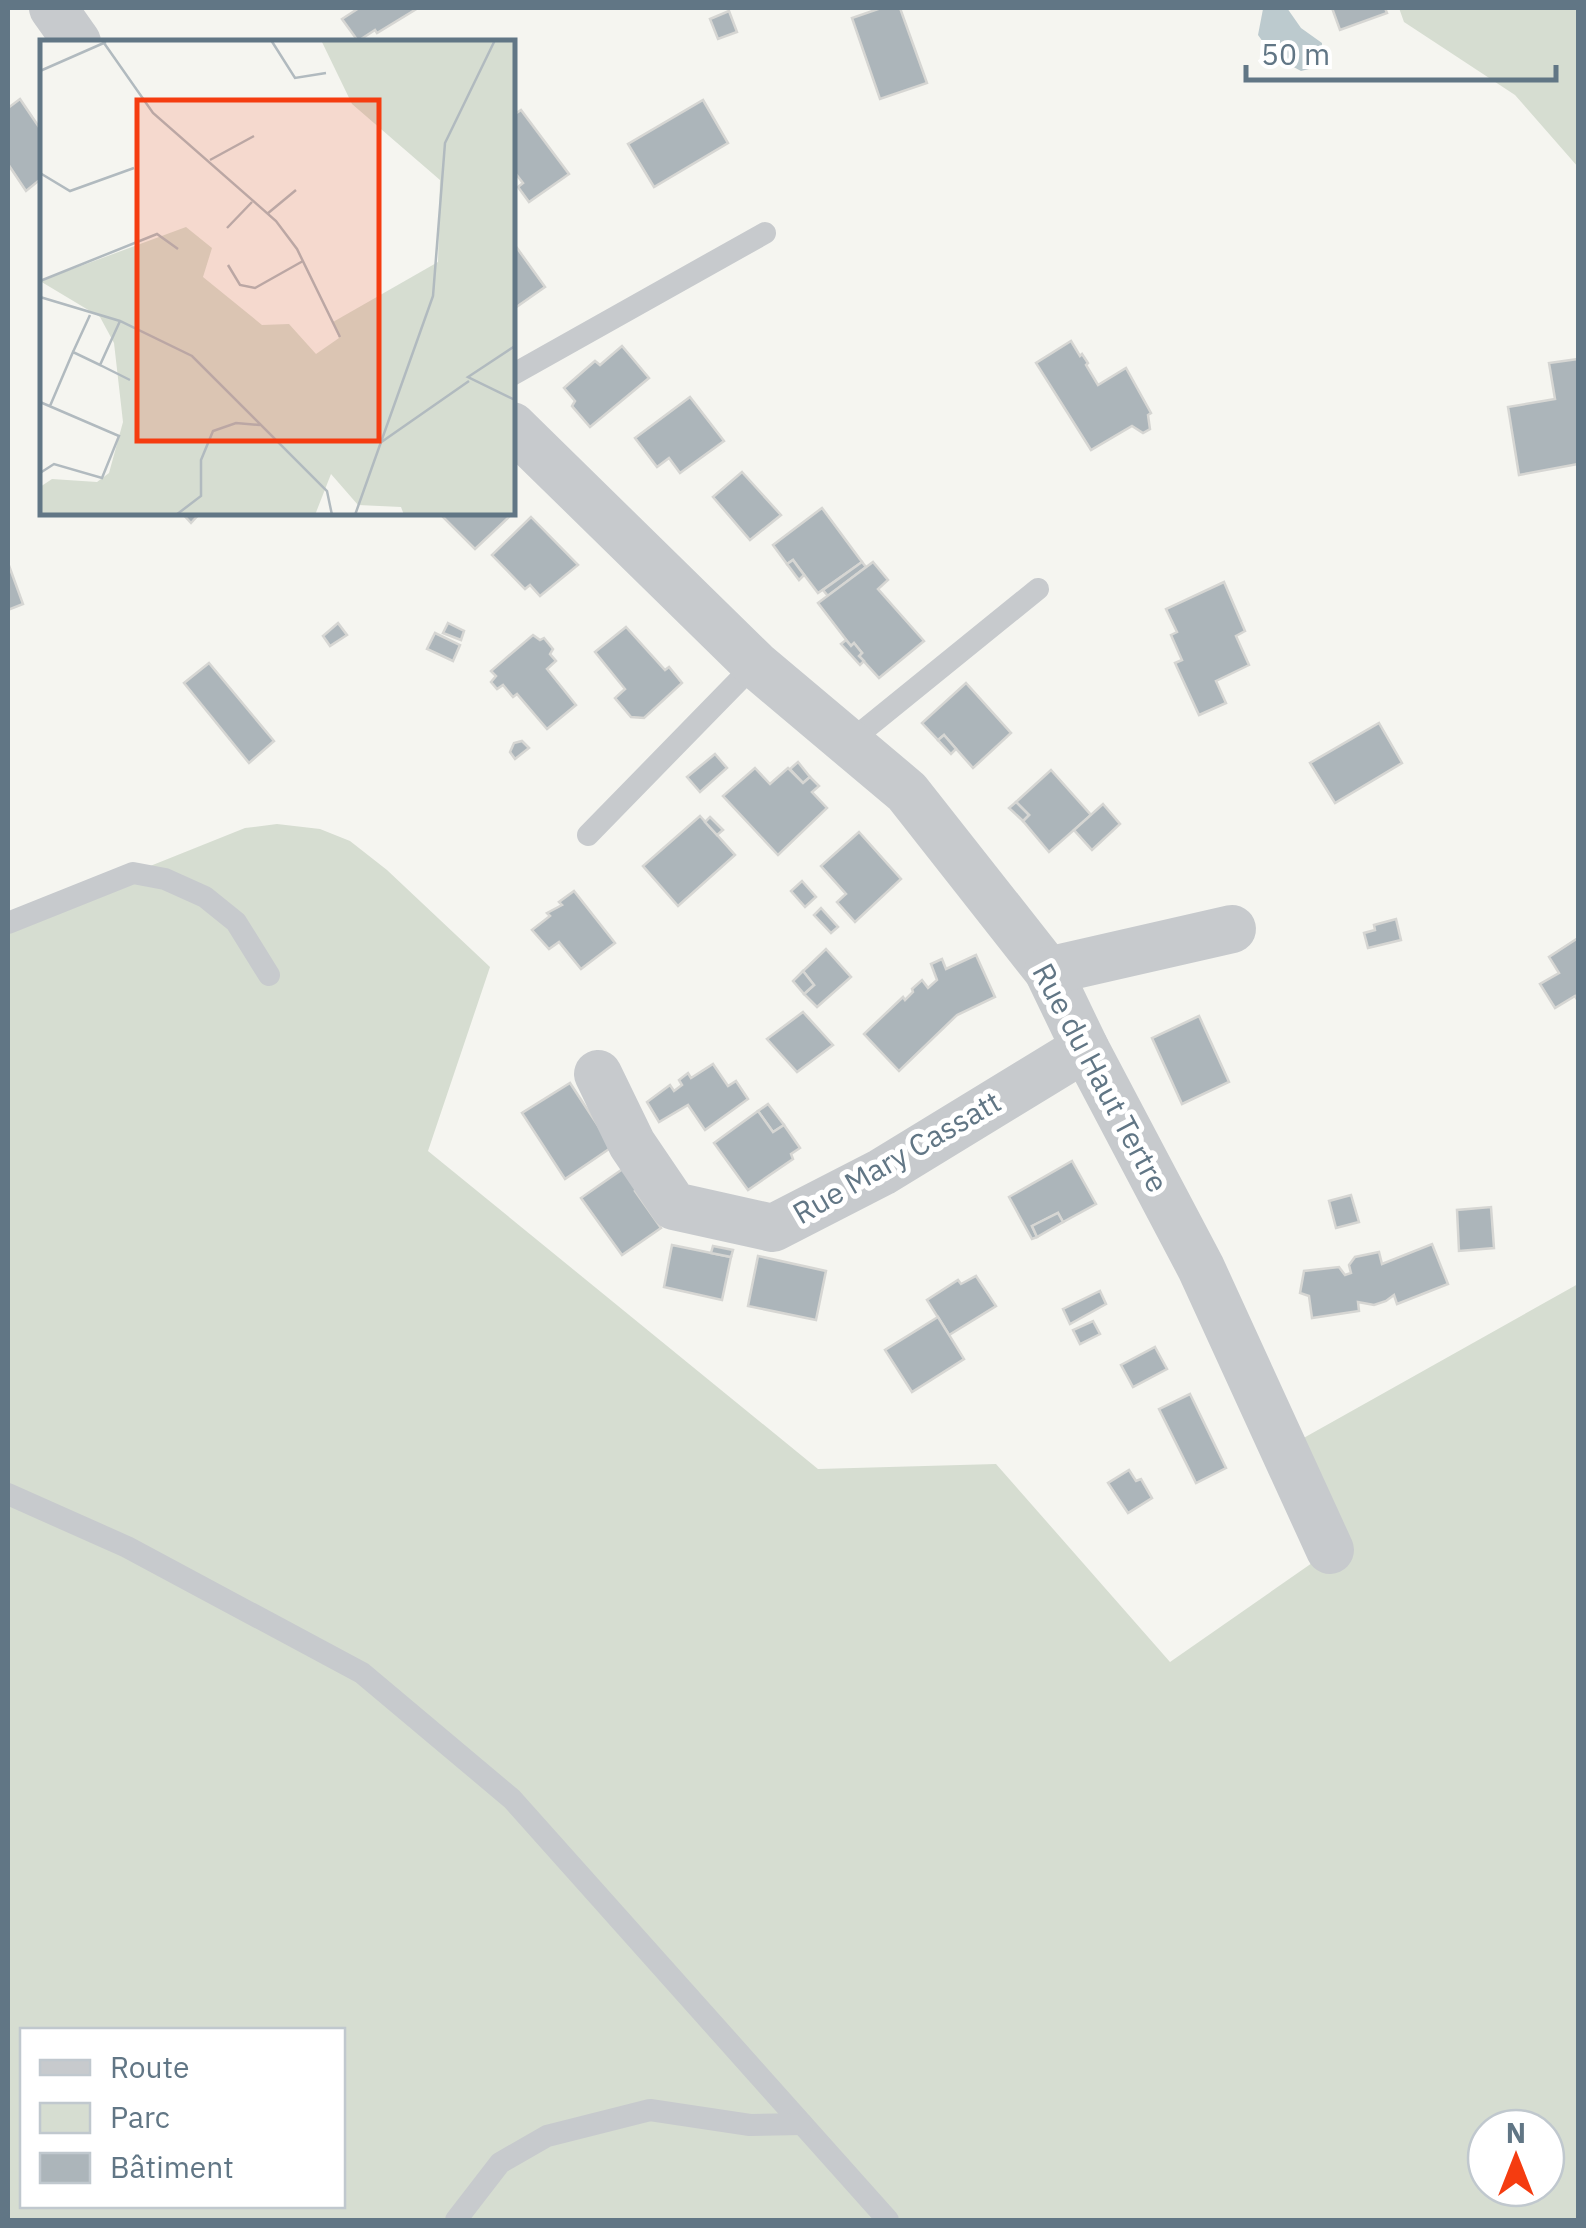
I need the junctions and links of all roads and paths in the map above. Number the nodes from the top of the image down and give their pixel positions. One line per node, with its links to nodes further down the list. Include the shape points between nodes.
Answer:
1 (52, 8): 2 (street)
2 (76, 40)
3 (765, 234): 4 (lane)
4 (515, 372)
5 (515, 429): 7 (street, Rue du Haut Tertre)
6 (1038, 588): 8 (lane)
7 (755, 664): 8 (street, Rue du Haut Tertre); 9 (lane)
8 (848, 743): 12 (street, Rue du Haut Tertre, via 906,792)
9 (588, 834)
10 (8, 923): 13 (lane, via 132,873 165,879 205,897 236,922)
11 (1232, 928): 12 (street)
12 (1048, 971): 14 (street, Rue du Haut Tertre)
13 (269, 975)
14 (1085, 1048): 15 (street, Rue Mary Cassatt, via 882,1172 773,1228 674,1206 632,1144); 17 (street, Rue du Haut Tertre, via 1201,1268)
15 (598, 1074)
16 (8, 1494): 18 (lane, via 127,1547 362,1672 512,1799)
17 (1330, 1550)
18 (802, 2124): 19 (lane, via 750,2125 650,2110 547,2136 500,2163); 20 (lane)
19 (456, 2220)
20 (888, 2220)

